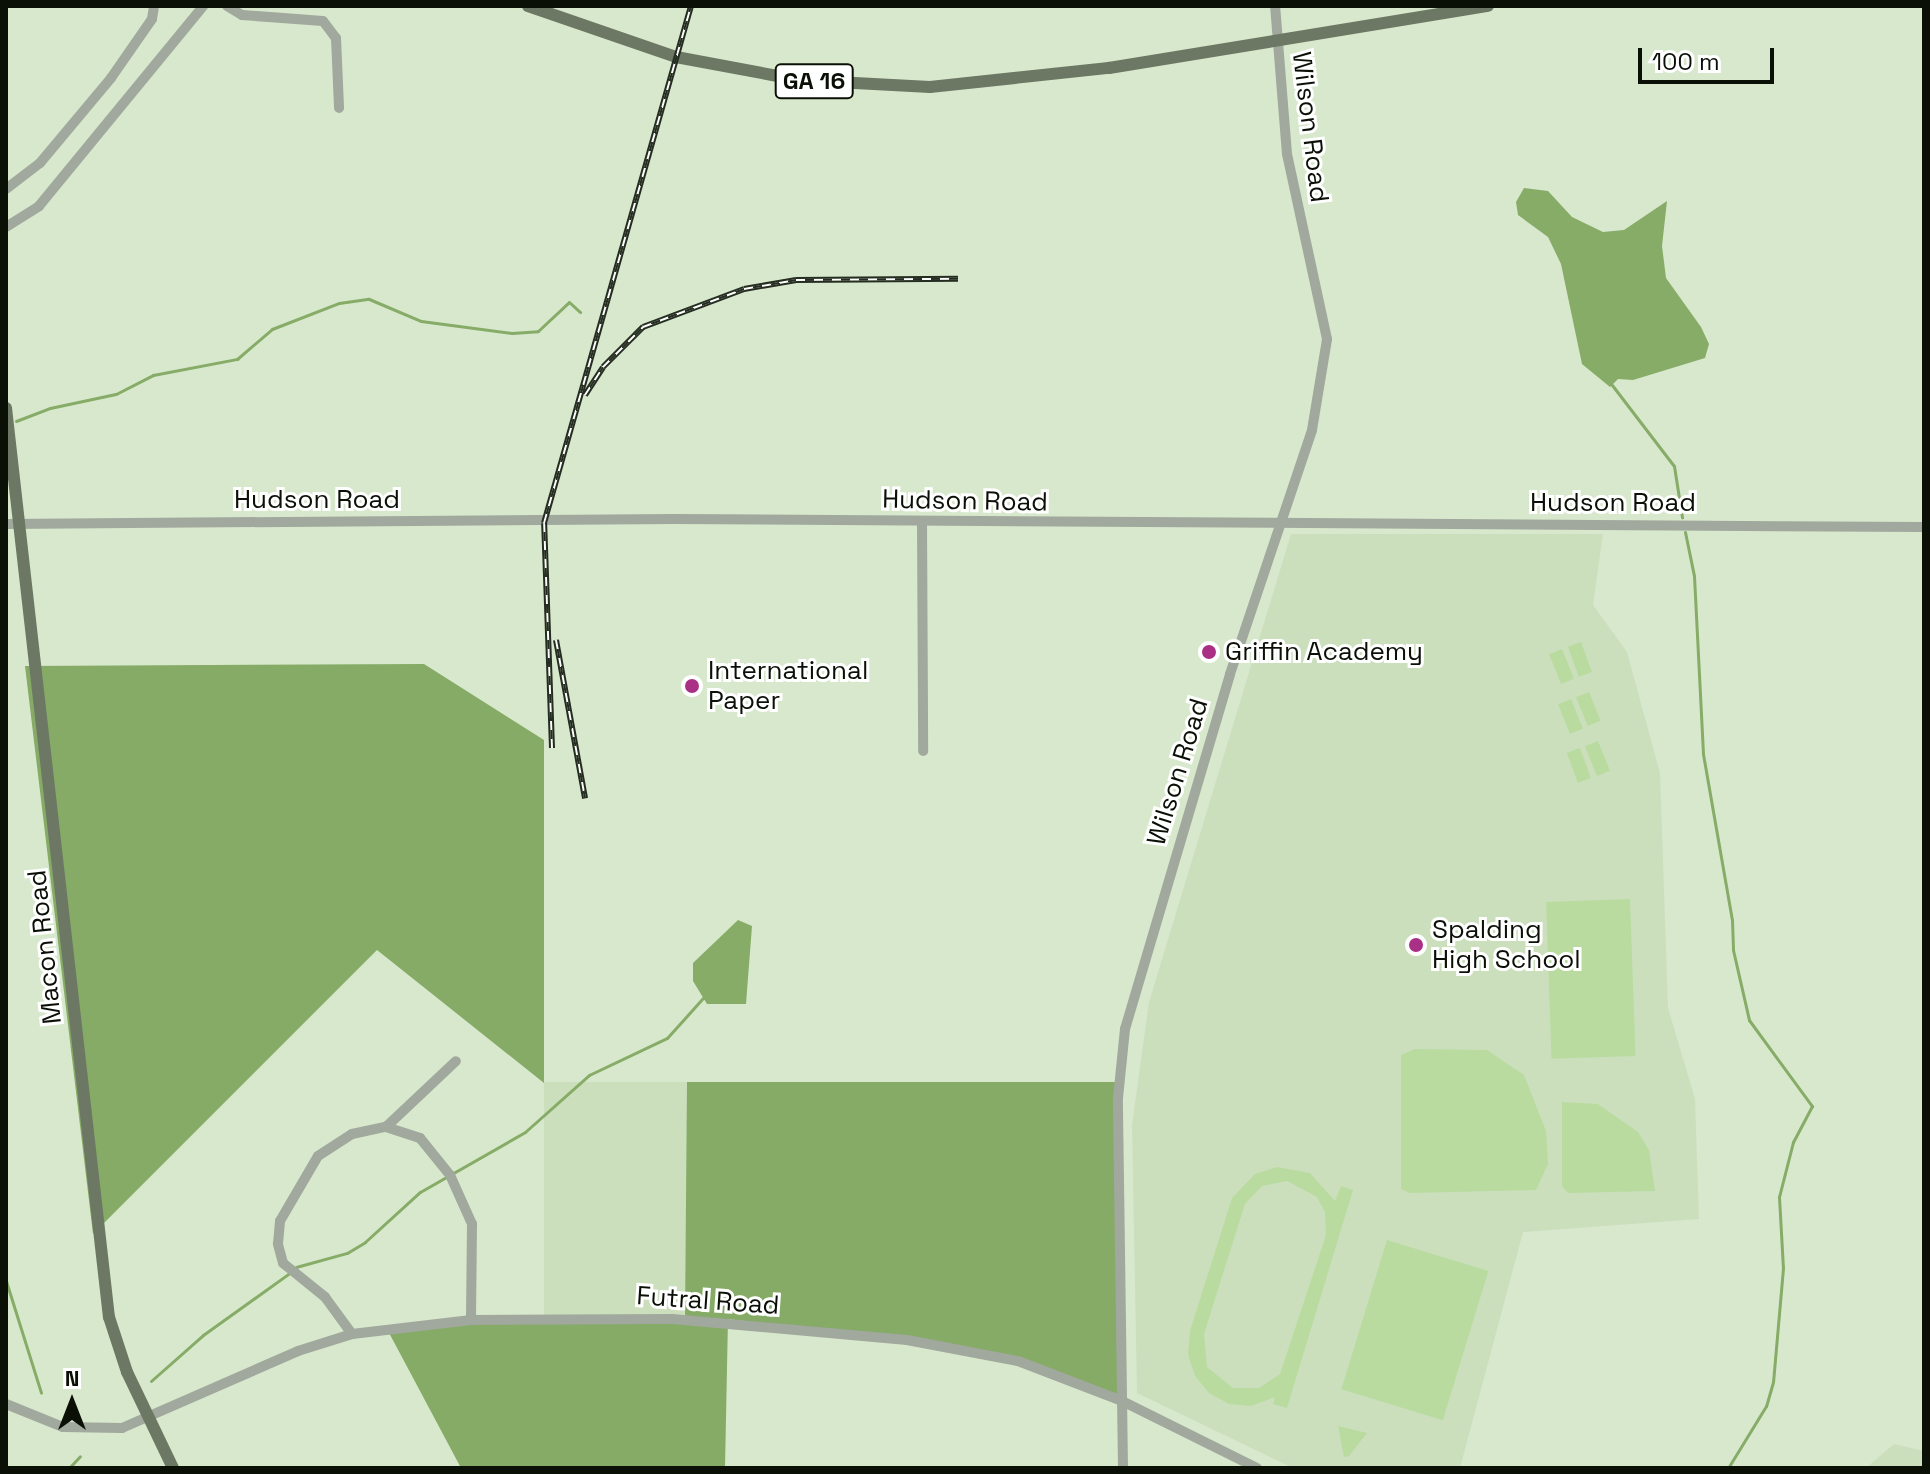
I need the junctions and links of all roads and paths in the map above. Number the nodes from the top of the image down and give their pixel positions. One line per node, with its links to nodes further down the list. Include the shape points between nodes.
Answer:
1 (154, 6): 9 (street, via 152,19 111,78 40,163)
2 (203, 6): 10 (street, via 39,206)
3 (227, 6): 8 (street, via 242,15 323,21 336,38)
4 (528, 6): 7 (main road, GA 16, via 676,57 799,80 930,87 1093,71)
5 (1275, 6): 7 (street, Wilson Road)
6 (1488, 6): 7 (main road, GA 16)
7 (1277, 40): 15 (street, Wilson Road, via 1287,154 1327,339 1317,413)
8 (339, 108)
9 (6, 189)
10 (6, 227)
11 (6, 408): 12 (main road, Macon Road)
12 (20, 522): 13 (street, Hudson Road); 14 (street, Hudson Road); 24 (main road, Macon Road, via 109,1317)
13 (922, 522): 15 (street, Hudson Road); 17 (street)
14 (6, 524)
15 (1282, 525): 16 (street, Hudson Road); 22 (street, Wilson Road, via 1230,674 1125,1029 1118,1098)
16 (1924, 527)
17 (923, 751)
18 (456, 1061): 19 (street)
19 (386, 1127): 20 (street, via 420,1138 450,1175 472,1224); 21 (street, via 352,1134 318,1156 280,1221 283,1263 325,1297)
20 (471, 1320): 21 (street, Futral Road); 22 (street, Futral Road, via 672,1319 919,1342 1018,1361)
21 (352, 1334): 24 (street, Futral Road)
22 (1122, 1401): 26 (street, Wilson Road); 27 (street, Futral Road)
23 (6, 1404): 24 (street, Futral Road, via 63,1427 106,1430)
24 (149, 1419): 25 (main road, Macon Road)
25 (173, 1468)
26 (1123, 1468)
27 (1257, 1468)

